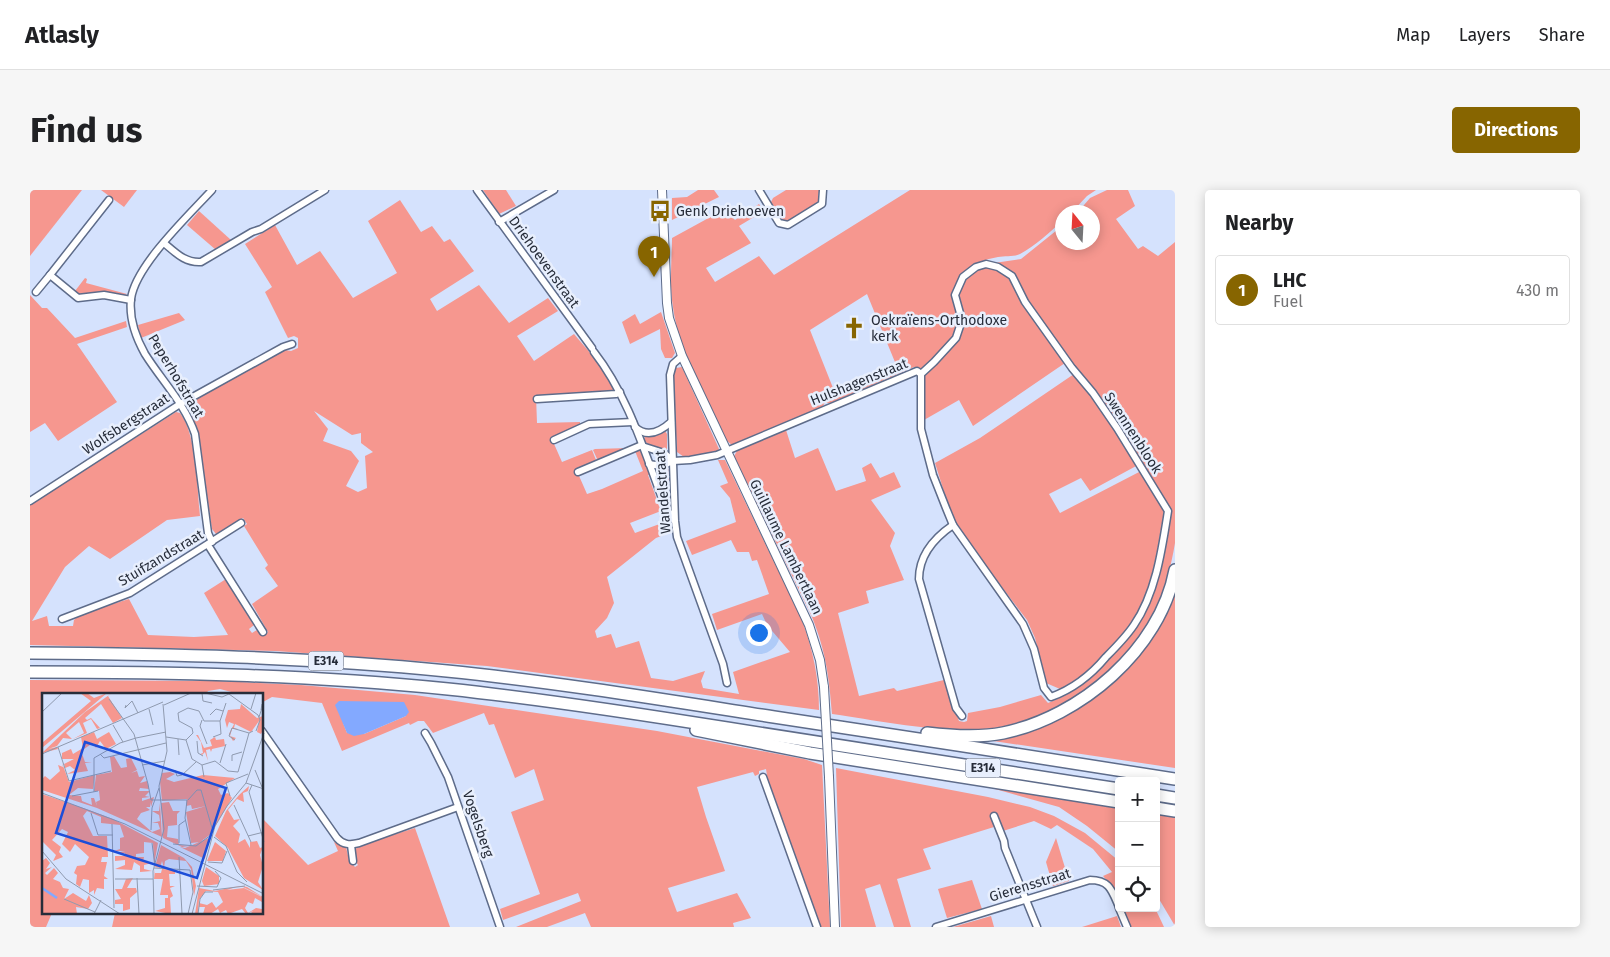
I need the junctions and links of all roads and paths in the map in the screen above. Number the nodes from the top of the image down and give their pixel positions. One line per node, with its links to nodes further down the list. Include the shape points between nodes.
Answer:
1 (212, 190): 10 (street, Peperhofstraat)
2 (325, 190): 10 (street, via 201,262 191,263 183,259)
3 (477, 190): 9 (street, Driehoevenstraat)
4 (554, 190): 9 (street)
5 (662, 190): 15 (street, Guillaume Lambertlaan, via 667,303)
6 (759, 190): 7 (street, via 779,223 788,225 822,204)
7 (822, 190)
8 (109, 200): 11 (street)
9 (499, 222): 17 (street, Driehoevenstraat, via 605,366)
10 (164, 243): 13 (street, Peperhofstraat, via 141,273)
11 (50, 275): 12 (street); 13 (street, via 78,298 104,295)
12 (36, 292)
13 (131, 300): 19 (street, Peperhofstraat, via 132,324 145,353)
14 (292, 344): 19 (street, Wolfsbergstraat)
15 (682, 356): 20 (street, Wandelstraat, via 671,369); 24 (street, Guillaume Lambertlaan)
16 (921, 374): 24 (street, Hulshagenstraat, via 917,371 906,374); 31 (street, Hulshagenstraat, via 921,429 933,474); 39 (street, Swennenblook, via 956,338 961,323 955,295 959,282 976,266 998,267 1012,276 1025,302 1117,428 1168,511 1156,573 1135,624 1098,666 1075,686)
17 (620, 392): 18 (street); 21 (street, Driehoevenstraat)
18 (537, 399)
19 (180, 404): 28 (street, Wolfsbergstraat); 32 (street, Peperhofstraat, via 195,434)
20 (671, 422): 21 (street, via 652,433 643,432); 25 (street, Wandelstraat)
21 (634, 424): 22 (street, via 589,424); 23 (street, Driehoevenstraat)
22 (554, 440)
23 (642, 445): 25 (street); 26 (street, Driehoevenstraat); 27 (street)
24 (727, 452): 25 (street); 62 (street, Guillaume Lambertlaan, bridge, via 810,625 820,660)
25 (673, 461): 26 (street, via 661,466); 29 (street, Wandelstraat)
26 (649, 464): 29 (street, Driehoevenstraat, via 665,506)
27 (578, 472)
28 (30, 501)
29 (675, 521): 38 (street, Wandelstraat, via 677,537)
30 (241, 523): 32 (street, Stuifzandstraat)
31 (953, 525): 39 (street, Hulshagenstraat, via 1023,624 1034,648 1044,688); 41 (street, via 928,548 919,568 919,579 956,708)
32 (210, 543): 34 (street, Stuifzandstraat, via 130,593); 35 (street, Peperhofstraat, via 261,629)
33 (1175, 570): 44 (highway, via 1162,609 1126,663 1091,694 1071,706 1048,718 1004,733 984,736 916,732)
34 (62, 619)
35 (252, 631)
36 (30, 653): 44 (highway, E314, via 260,657 446,671 620,692)
37 (30, 672): 40 (highway, E314, via 184,673 340,680 518,697)
38 (727, 683)
39 (1051, 697)
40 (652, 716): 47 (highway, E314); 50 (highway, via 665,724 810,753)
41 (962, 716)
42 (425, 733): 51 (street, Vogelsberg, via 441,761)
43 (264, 734): 55 (street, via 337,838)
44 (893, 735): 46 (highway, E314)
45 (763, 777): 61 (street)
46 (1175, 779)
47 (1115, 788)
48 (1160, 796): 49 (highway)
49 (1175, 798)
50 (1115, 801)
51 (458, 807): 55 (street); 60 (street, Vogelsberg)
52 (1160, 809): 53 (highway)
53 (1175, 811)
54 (994, 816): 58 (street)
55 (351, 845): 56 (street)
56 (353, 861)
57 (1115, 899): 58 (street, Gierensstraat, via 1105,882 1090,880)
58 (1026, 900): 63 (street, Gierensstraat); 64 (street)
59 (1121, 912): 65 (street, Gierensstraat)
60 (500, 927)
61 (817, 927)
62 (835, 927)
63 (936, 927)
64 (1037, 927)
65 (1127, 927)

